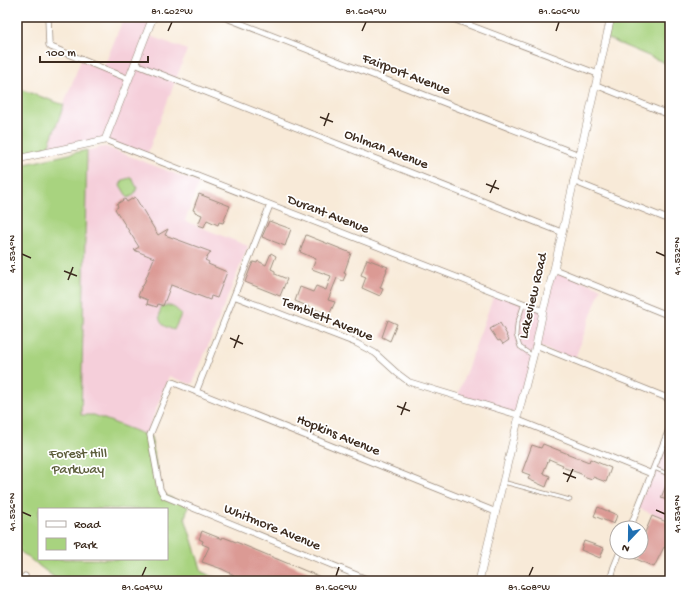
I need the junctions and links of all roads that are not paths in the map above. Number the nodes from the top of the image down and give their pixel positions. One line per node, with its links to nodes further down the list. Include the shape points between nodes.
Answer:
1 (48, 17): 8 (street, via 51,47)
2 (153, 17): 6 (street)
3 (224, 17): 12 (street, Fairport Avenue)
4 (448, 17): 7 (street)
5 (611, 17): 7 (street, Lakeview Road)
6 (134, 64): 8 (street); 17 (street, Ohlman Avenue)
7 (598, 74): 9 (street, Lakeview Road)
8 (129, 79): 11 (street)
9 (596, 85): 10 (street); 12 (street, Lakeview Road)
10 (670, 115)
11 (105, 140): 13 (street); 15 (street, Durant Avenue)
12 (579, 154): 14 (street, Lakeview Road)
13 (17, 159)
14 (573, 181): 16 (street); 17 (street, Lakeview Road)
15 (270, 205): 19 (street); 20 (street, Durant Avenue)
16 (670, 220)
17 (562, 232): 18 (street, Lakeview Road)
18 (554, 270): 21 (street, Lakeview Road); 22 (street)
19 (234, 296): 25 (street); 27 (street, Temblett Avenue, via 356,343 375,353 409,382)
20 (524, 303): 21 (street, Durant Avenue); 24 (lane, via 516,335 520,347)
21 (543, 311): 23 (street, Lakeview Road)
22 (670, 316)
23 (536, 345): 24 (street, Lakeview Road); 26 (street)
24 (533, 356): 27 (street, Lakeview Road)
25 (196, 392): 32 (street, Hopkins Avenue, via 172,382 150,435 160,489); 34 (street, Hopkins Avenue)
26 (670, 399)
27 (518, 417): 29 (street, Temblett Avenue); 31 (street, Lakeview Road)
28 (670, 427): 29 (street)
29 (653, 471): 30 (lane); 35 (street)
30 (670, 475)
31 (503, 482): 33 (lane); 34 (street, Lakeview Road)
32 (164, 496): 37 (street, Whitmore Avenue)
33 (570, 500)
34 (496, 512): 38 (street, Lakeview Road)
35 (633, 520)
36 (617, 560): 39 (street)
37 (371, 581)
38 (479, 581)
39 (610, 581)

